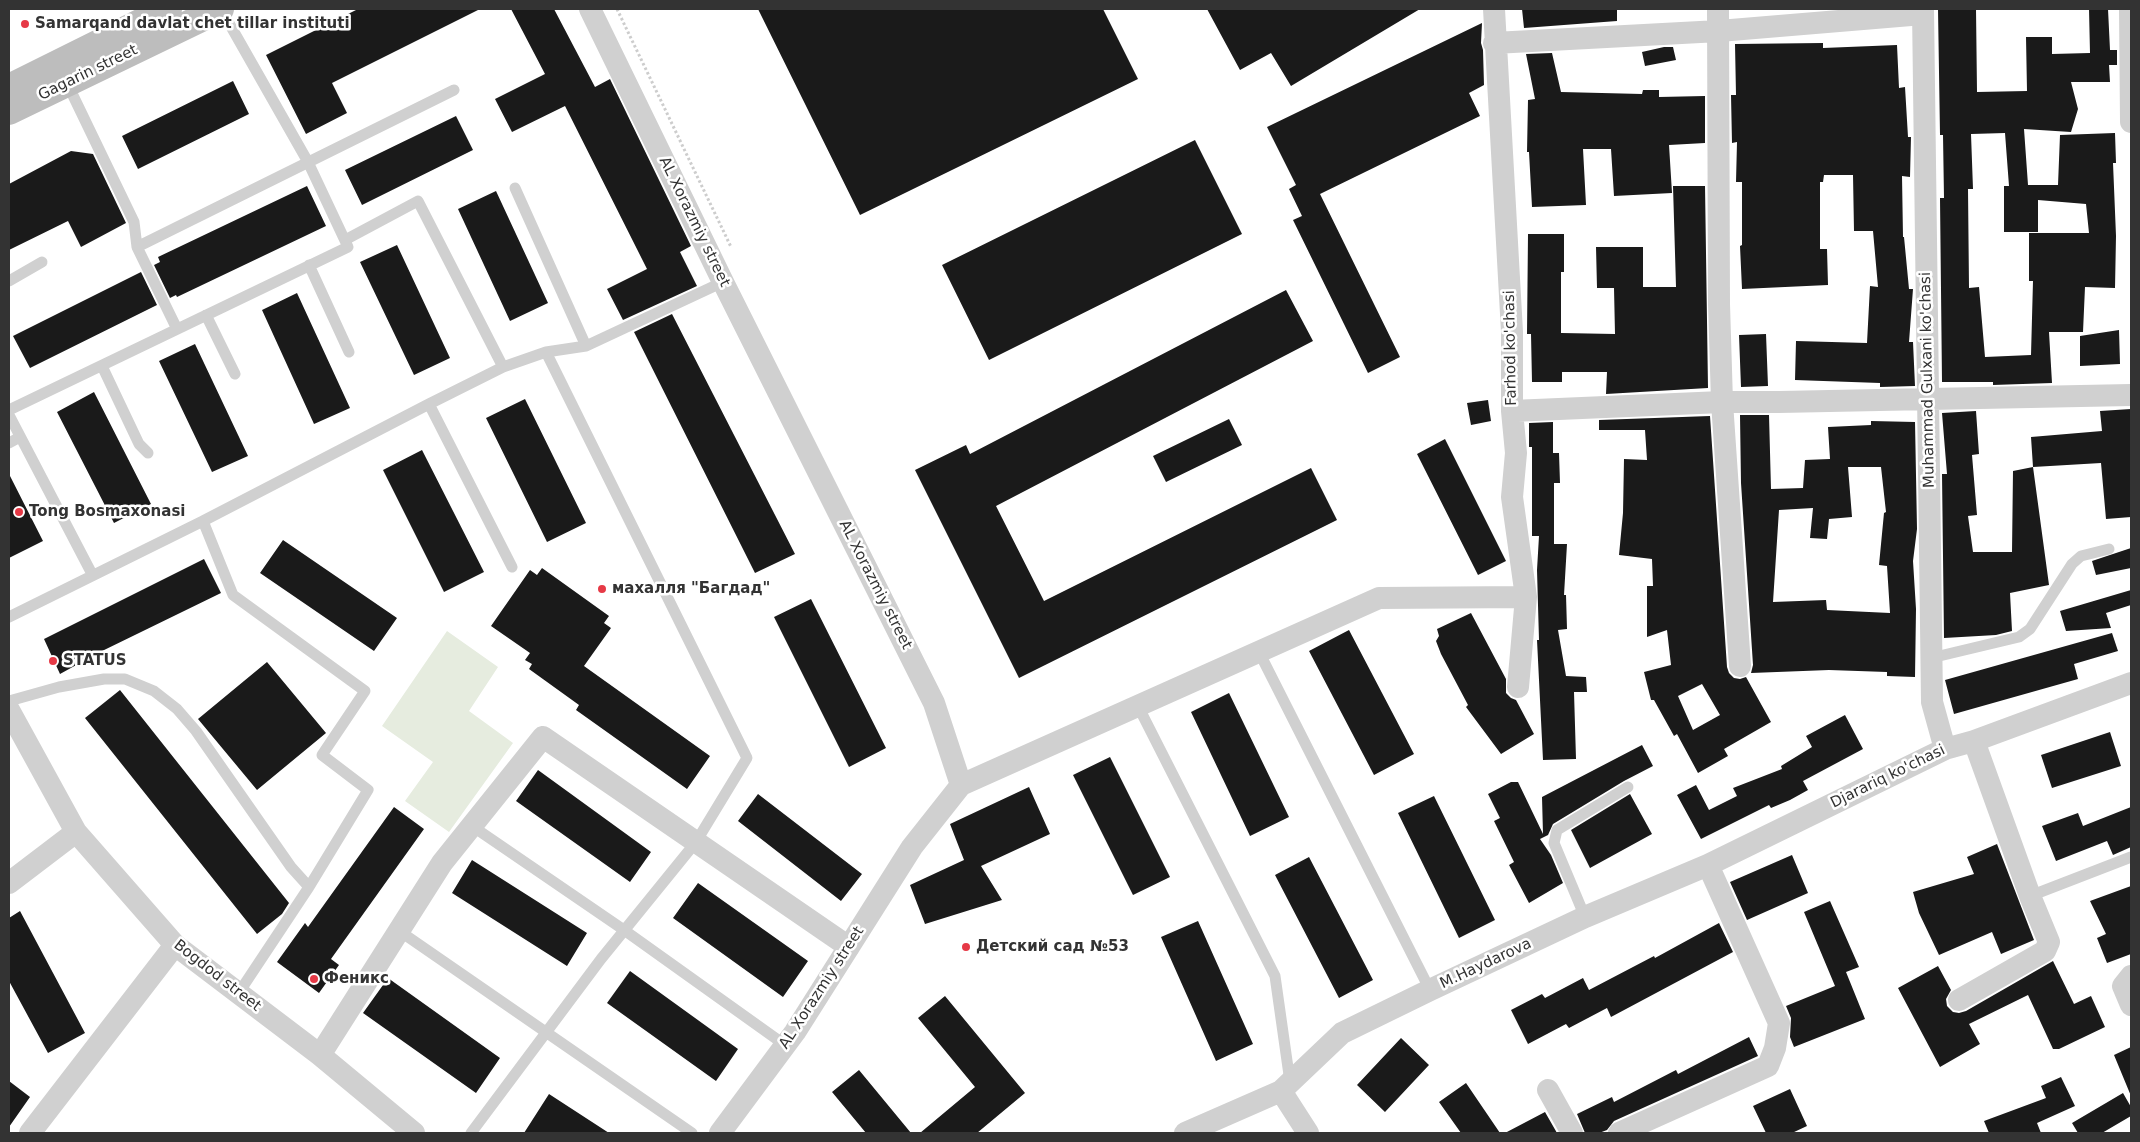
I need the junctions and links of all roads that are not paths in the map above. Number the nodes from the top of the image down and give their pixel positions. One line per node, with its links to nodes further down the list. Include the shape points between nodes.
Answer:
1 (168, 9): 11 (main road, Gagarin street)
2 (221, 9): 10 (main road, Gagarin street); 15 (lane)
3 (590, 9): 22 (street, AL Xorazmiy street)
4 (1494, 9): 9 (street, Farhod ko'chasi)
5 (1718, 9): 8 (street)
6 (2130, 9): 14 (street)
7 (1923, 11): 8 (street); 32 (street, Muhammad Gulxani ko'chasi)
8 (1719, 31): 9 (street); 33 (street)
9 (1494, 43): 36 (street, Farhod ko'chasi, via 1512,332)
10 (66, 83): 13 (main road, Gagarin street); 18 (lane, via 134,222)
11 (9, 88)
12 (454, 90): 15 (lane)
13 (9, 111)
14 (2131, 122)
15 (308, 162): 17 (lane); 18 (lane)
16 (515, 188): 25 (lane)
17 (344, 240): 20 (lane, via 348,247); 29 (lane, via 418,201)
18 (137, 247): 24 (lane)
19 (42, 262): 21 (lane)
20 (309, 265): 23 (lane); 26 (lane)
21 (9, 281)
22 (724, 282): 25 (lane); 57 (street, AL Xorazmiy street, via 934,703)
23 (206, 315): 24 (lane); 30 (lane)
24 (177, 329): 28 (lane)
25 (586, 346): 27 (lane)
26 (349, 352)
27 (546, 352): 29 (lane); 61 (lane, via 747,758)
28 (102, 366): 35 (lane); 40 (lane, via 139,444)
29 (503, 367): 34 (lane)
30 (235, 374)
31 (2131, 396): 32 (street)
32 (1928, 400): 33 (street); 48 (street, Muhammad Gulxani ko'chasi)
33 (1722, 402): 36 (street); 49 (street)
34 (428, 404): 41 (lane); 43 (lane)
35 (9, 410)
36 (1512, 412): 45 (street, Farhod ko'chasi, via 1516,453 1512,497)
37 (9, 415): 38 (lane)
38 (20, 437): 39 (lane); 44 (lane)
39 (9, 444)
40 (148, 453)
41 (203, 520): 44 (lane); 65 (lane, via 233,595 365,691 322,755 368,790)
42 (2109, 549): 48 (lane, via 2081,556 2072,564 2030,629 2019,637)
43 (512, 567)
44 (92, 574): 46 (lane)
45 (1526, 597): 47 (street, via 1379,598); 51 (street, Farhod ko'chasi)
46 (9, 616)
47 (1259, 652): 53 (street); 73 (lane)
48 (1931, 658): 56 (street, Muhammad Gulxani ko'chasi, via 1932,702)
49 (1740, 666)
50 (2131, 683): 55 (street, Djarariq ko'chasi)
51 (1518, 687)
52 (9, 701): 65 (lane, via 104,679 126,679 154,691 177,709 196,731 291,867)
53 (1138, 706): 57 (street); 80 (lane, via 1275,976)
54 (9, 710): 60 (street, Bogdod street)
55 (1974, 741): 56 (street, Djarariq ko'chasi); 66 (street)
56 (1945, 749): 63 (street, Djarariq ko'chasi)
57 (961, 785): 71 (street, AL Xorazmiy street, via 912,847)
58 (1628, 787): 67 (lane, via 1557,830 1554,843)
59 (472, 826): 61 (street, via 543,737); 68 (street, via 442,863); 69 (lane)
60 (76, 832): 64 (street); 70 (street, Bogdod street)
61 (696, 842): 69 (lane); 71 (street)
62 (2131, 857): 66 (lane)
63 (1708, 866): 67 (street, M.Haydarova); 90 (street, via 1779,1023 1776,1048 1768,1066)
64 (9, 883)
65 (309, 887): 74 (lane)
66 (2030, 896): 75 (street, via 2049,942 2045,951)
67 (1585, 917): 73 (street, M.Haydarova)
68 (398, 930): 77 (lane); 79 (street)
69 (624, 930): 77 (lane); 78 (lane)
70 (175, 944): 74 (street, Bogdod street); 82 (street)
71 (849, 947): 78 (street, AL Xorazmiy street)
72 (2131, 976): 76 (street, via 2123,986)
73 (1430, 990): 80 (street, M.Haydarova, via 1342,1033)
74 (238, 994): 79 (street, Bogdod street)
75 (1959, 1000)
76 (2131, 1005)
77 (546, 1032): 84 (lane); 85 (lane)
78 (786, 1045): 86 (street, AL Xorazmiy street)
79 (320, 1055): 83 (street, Bogdod street)
80 (1286, 1086): 87 (street); 88 (street)
81 (1548, 1090): 89 (street)
82 (30, 1133)
83 (414, 1133)
84 (471, 1133)
85 (692, 1133)
86 (720, 1133)
87 (1185, 1133)
88 (1308, 1133)
89 (1572, 1133)
90 (1619, 1133)

